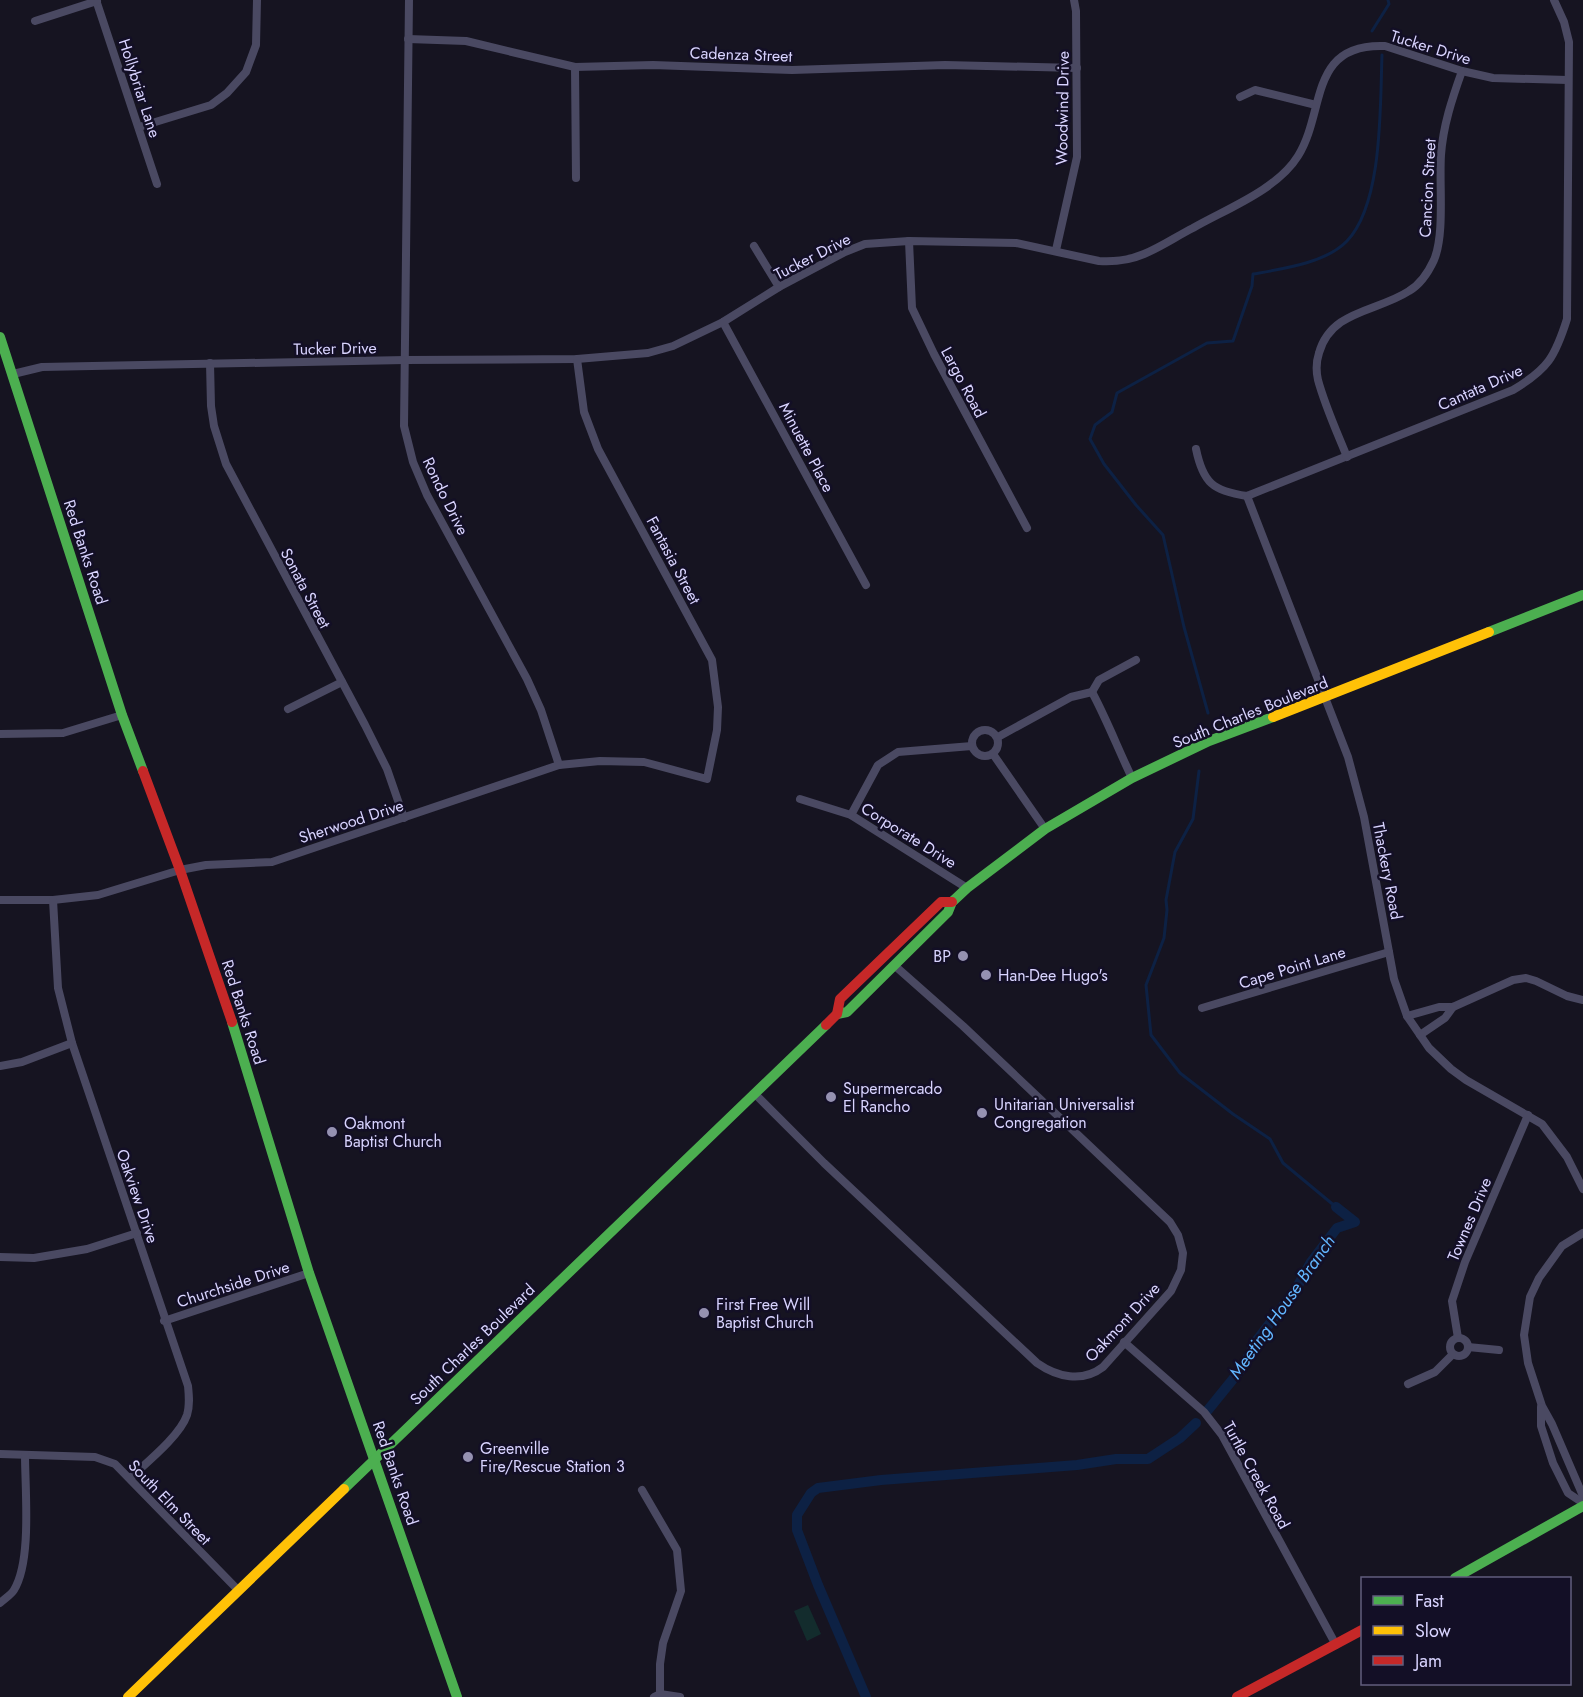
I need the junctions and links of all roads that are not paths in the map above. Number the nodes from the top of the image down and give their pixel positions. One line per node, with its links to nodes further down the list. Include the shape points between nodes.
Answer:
1 (257, 0): 14 (street, via 256,45 246,72 227,93 211,105)
2 (409, 0): 7 (street, Rondo Drive)
3 (1074, 0): 9 (street, Woodwind Drive)
4 (1554, 0): 11 (street, Cantata Drive, via 1569,42)
5 (96, 1): 6 (street); 14 (street, Hollybriar Lane)
6 (35, 21)
7 (408, 39): 8 (street, Cadenza Street, via 466,41); 24 (street, Rondo Drive)
8 (575, 67): 9 (street, Cadenza Street); 15 (street)
9 (1077, 68): 19 (street, Woodwind Drive, via 1077,157)
10 (1461, 71): 11 (street, Tucker Drive, via 1507,79); 13 (street, Tucker Drive, via 1399,49 1364,47 1334,63 1321,84); 28 (street, Cancion Street, via 1443,142 1439,239 1434,259 1418,285 1339,321 1321,345 1316,362 1318,379)
11 (1568, 80): 28 (street, Cantata Drive, via 1567,319 1555,353 1535,377 1513,390)
12 (1239, 97): 13 (street, via 1255,90)
13 (1316, 105): 19 (street, Tucker Drive, via 1298,156 1284,174 1260,191 1144,254 1125,260 1099,261)
14 (139, 127): 16 (street, Hollybriar Lane)
15 (576, 178)
16 (157, 184)
17 (909, 241): 19 (street, Tucker Drive, via 1016,243); 20 (street, Tucker Drive, via 865,244); 30 (street, Largo Road, via 912,308)
18 (754, 246): 20 (street)
19 (1056, 250)
20 (779, 287): 21 (street, Tucker Drive)
21 (723, 322): 23 (street, Tucker Drive, via 673,346 648,353); 31 (street, Minuette Place)
22 (0, 337): 26 (main road, Red Banks Road)
23 (577, 359): 24 (street, Tucker Drive); 45 (street, Fantasia Street, via 584,412 598,449 712,660 718,707)
24 (405, 360): 25 (street, Tucker Drive); 43 (street, Rondo Drive, via 404,426 413,462 527,679)
25 (210, 363): 26 (street, Tucker Drive, via 42,367); 34 (street, Sonata Street, via 214,426 225,464)
26 (13, 374): 38 (main road, Red Banks Road)
27 (1196, 448): 29 (street, via 1200,468 1208,480 1230,494)
28 (1347, 457): 29 (street, Cantata Drive)
29 (1247, 496): 36 (street, Thackery Road)
30 (1027, 528)
31 (866, 585)
32 (1583, 595): 36 (main road, South Charles Boulevard)
33 (1136, 660): 35 (street, via 1099,681)
34 (342, 682): 37 (street); 48 (street, Sonata Street, via 387,769)
35 (1092, 692): 40 (street, via 1071,697); 44 (street)
36 (1324, 698): 44 (main road, South Charles Boulevard, via 1209,741); 56 (street, Thackery Road, via 1359,793)
37 (288, 709)
38 (122, 715): 39 (street, via 63,733); 50 (main road, Red Banks Road)
39 (0, 734)
40 (998, 738): 41 (street, via 983,729 973,737); 42 (street)
41 (972, 746): 42 (street, via 981,756); 47 (street, via 898,752 878,765)
42 (993, 754): 49 (street)
43 (559, 765): 45 (street, Sherwood Drive, via 644,762); 48 (street, Sherwood Drive)
44 (1132, 778): 49 (main road, South Charles Boulevard)
45 (707, 779)
46 (800, 799): 47 (street, Corporate Drive)
47 (850, 814): 51 (street, Corporate Drive)
48 (404, 818): 50 (street, Sherwood Drive, via 272,862)
49 (1045, 829): 51 (main road, South Charles Boulevard)
50 (180, 870): 53 (street, Sherwood Drive, via 98,895); 74 (main road, Red Banks Road, via 229,1012)
51 (967, 888): 54 (main road, South Charles Boulevard)
52 (0, 900): 53 (street, Sherwood Drive)
53 (53, 900): 66 (street, Oakview Drive, via 58,988)
54 (952, 902): 55 (main road, South Charles Boulevard); 57 (main road, South Charles Boulevard, via 948,912)
55 (936, 906): 57 (main road, via 938,913 898,952); 58 (main road, South Charles Boulevard)
56 (1389, 952): 62 (street, Cape Point Lane); 64 (street, Thackery Road)
57 (894, 965): 60 (main road, South Charles Boulevard); 77 (street, Oakmont Drive, via 1170,1222 1178,1235 1183,1253 1181,1270 1171,1291)
58 (870, 969): 60 (main road, via 872,976 851,999); 63 (main road, South Charles Boulevard, via 840,999)
59 (1583, 1000): 61 (street, via 1526,978)
60 (851, 1007): 63 (main road, South Charles Boulevard)
61 (1453, 1007): 64 (street); 65 (street)
62 (1202, 1008)
63 (837, 1014): 68 (main road, South Charles Boulevard)
64 (1407, 1016): 65 (street, Thackery Road)
65 (1420, 1035): 69 (street, Thackery Road, via 1438,1058 1458,1074)
66 (72, 1043): 67 (street); 71 (street, Oakview Drive)
67 (0, 1066)
68 (755, 1094): 77 (street, Oakmont Drive, via 1050,1372 1078,1377 1095,1373); 85 (main road, South Charles Boulevard)
69 (1528, 1115): 70 (street, Thackery Road, via 1552,1135); 76 (street, Townes Drive, via 1464,1262 1452,1301)
70 (1583, 1189)
71 (137, 1233): 73 (street, via 87,1249 34,1258); 75 (street, Oakview Drive)
72 (1583, 1233): 82 (street, via 1562,1246 1530,1297 1524,1335 1528,1363)
73 (0, 1257)
74 (309, 1273): 75 (street, Churchside Drive); 85 (main road, Red Banks Road)
75 (164, 1321): 86 (street, Oakview Drive, via 188,1386 186,1417 169,1441)
76 (1458, 1338): 78 (street, via 1465,1340); 80 (street, via 1451,1341)
77 (1124, 1342): 94 (street, Turtle Creek Road, via 1204,1412 1221,1435)
78 (1468, 1347): 79 (street); 80 (street, via 1466,1354)
79 (1499, 1350)
80 (1452, 1354): 81 (street, via 1435,1372)
81 (1408, 1384)
82 (1542, 1406): 88 (street); 89 (street, via 1541,1426 1553,1463 1568,1493)
83 (0, 1454): 84 (street, South Elm Street)
84 (25, 1455): 86 (street, South Elm Street, via 95,1457 115,1464); 92 (street, via 21,1573 13,1591)
85 (375, 1458): 91 (main road, South Charles Boulevard); 97 (main road, Red Banks Road)
86 (130, 1478): 91 (street, South Elm Street)
87 (642, 1490): 95 (street, via 677,1550 681,1591 663,1643)
88 (1583, 1496)
89 (1583, 1504): 90 (main road)
90 (1457, 1577)
91 (238, 1590): 96 (main road, South Charles Boulevard)
92 (0, 1603)
93 (1361, 1631): 94 (main road)
94 (1336, 1646): 99 (main road)
95 (657, 1696): 98 (street)
96 (128, 1697)
97 (457, 1697)
98 (680, 1697)
99 (1238, 1697)

